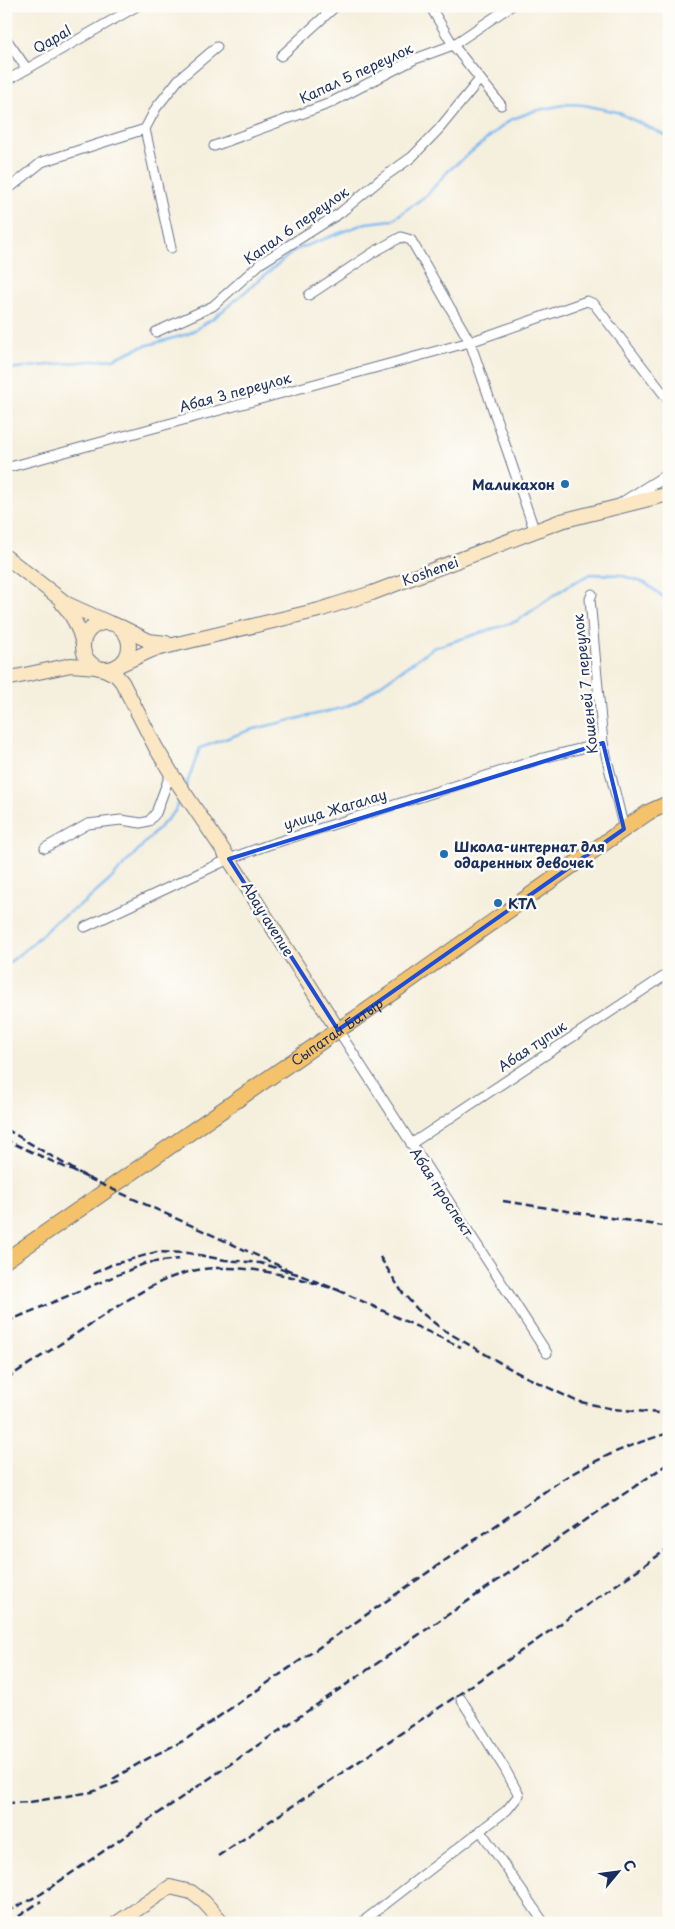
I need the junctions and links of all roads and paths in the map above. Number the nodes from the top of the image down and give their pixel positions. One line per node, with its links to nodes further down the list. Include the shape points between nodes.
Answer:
1 (136, 6): 9 (street, Qapal)
2 (336, 6): 8 (street)
3 (430, 6): 6 (street)
4 (511, 6): 6 (street, Капал 5 переулок)
5 (6, 39): 9 (street)
6 (453, 45): 10 (street); 14 (street, Капал 5 переулок, via 415,59 328,104)
7 (217, 47): 13 (street, via 179,79 156,108)
8 (281, 56)
9 (27, 69): 11 (street, Qapal)
10 (480, 79): 12 (street); 18 (street, Капал 6 переулок, via 439,130 412,157 340,213 261,263 213,306)
11 (6, 81)
12 (501, 106)
13 (145, 129): 15 (street, via 42,162); 16 (street)
14 (214, 146)
15 (6, 191)
16 (171, 248)
17 (309, 295): 19 (street, via 374,252 400,237 406,238 411,240)
18 (156, 332)
19 (470, 342): 20 (street, Абая 3 переулок, via 587,300 594,304); 21 (street, Абая 3 переулок); 25 (street)
20 (669, 401)
21 (6, 468)
22 (669, 474): 24 (street)
23 (669, 494): 24 (main road, Koshenei)
24 (620, 505): 25 (main road, Koshenei, via 561,521)
25 (535, 532): 31 (main road, Koshenei, via 319,610)
26 (6, 557): 28 (main road)
27 (592, 594): 37 (street, Кошеней 7 переулок)
28 (54, 595): 29 (main road); 32 (main road, via 75,619)
29 (107, 622): 30 (main road); 32 (main road, via 93,626 84,637)
30 (120, 627): 31 (main road, via 149,641); 33 (main road, via 129,642)
31 (189, 640): 33 (main road)
32 (83, 645): 33 (main road, via 87,659); 34 (main road, via 73,660)
33 (115, 663): 34 (main road); 36 (main road, via 127,679); 36 (main road, via 116,674)
34 (59, 668): 35 (main road)
35 (6, 679)
36 (134, 702): 38 (main road)
37 (603, 743): 40 (street, Кошеней 7 переулок); 42 (street, улица Жагалау, via 534,761)
38 (172, 774): 41 (street, via 156,813 149,821 88,824); 42 (main road, Abay avenue)
39 (669, 803): 40 (main road, Сыпатай Батыр)
40 (624, 829): 45 (main road, Сыпатай Батыр)
41 (45, 848)
42 (229, 859): 43 (street, улица Жагалау); 45 (main road, Abay avenue)
43 (85, 928)
44 (669, 973): 46 (street, Абая тупик)
45 (338, 1030): 46 (street, Абая проспект); 47 (main road, Сыпатай Батыр)
46 (411, 1144): 48 (street, Абая проспект)
47 (6, 1260)
48 (547, 1353)
49 (461, 1699): 50 (street, via 519,1795 507,1810)
50 (480, 1830): 53 (street); 54 (street)
51 (117, 1923): 52 (main road, via 170,1887 191,1892)
52 (223, 1923)
53 (361, 1923)
54 (544, 1923)

